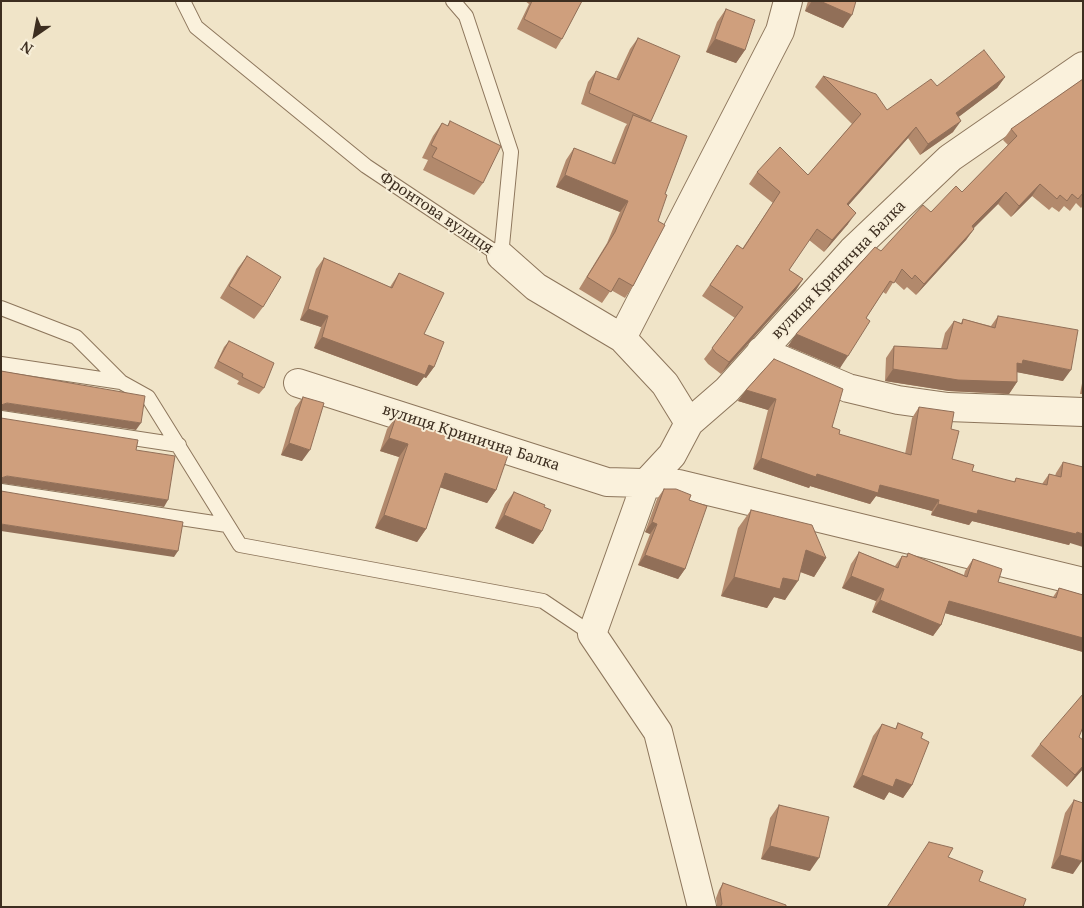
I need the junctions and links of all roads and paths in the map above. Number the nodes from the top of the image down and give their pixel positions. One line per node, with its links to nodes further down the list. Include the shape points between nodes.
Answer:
1 (183, 1): 5 (lane, Фронтова вулиця, via 196,27 366,166)
2 (453, 1): 5 (lane, via 466,16 511,152)
3 (788, 1): 7 (street, via 780,31)
4 (1083, 66): 8 (street, вулиця Кринична Балка, via 950,158 852,251)
5 (501, 256): 7 (street, Фронтова вулиця, via 536,287)
6 (1, 308): 10 (lane, via 76,338)
7 (622, 338): 14 (street, Фронтова вулиця, via 665,384)
8 (761, 351): 12 (street, via 848,388 898,400 948,407); 14 (street, вулиця Кринична Балка, via 727,390)
9 (1, 364): 10 (lane)
10 (122, 382): 15 (lane, via 148,397)
11 (298, 383): 16 (street, вулиця Кринична Балка, via 607,482)
12 (1083, 412)
13 (1, 418): 15 (lane)
14 (689, 423): 16 (street, вулиця Кринична Балка, via 672,455)
15 (179, 445): 18 (lane)
16 (646, 483): 19 (street, вулиця Кринична Балка, via 679,484); 20 (street, вулиця Кринична Балка)
17 (1, 491): 18 (lane)
18 (227, 525): 20 (lane, via 240,545 543,600)
19 (1083, 582)
20 (592, 634): 21 (street, via 658,732)
21 (702, 907)

